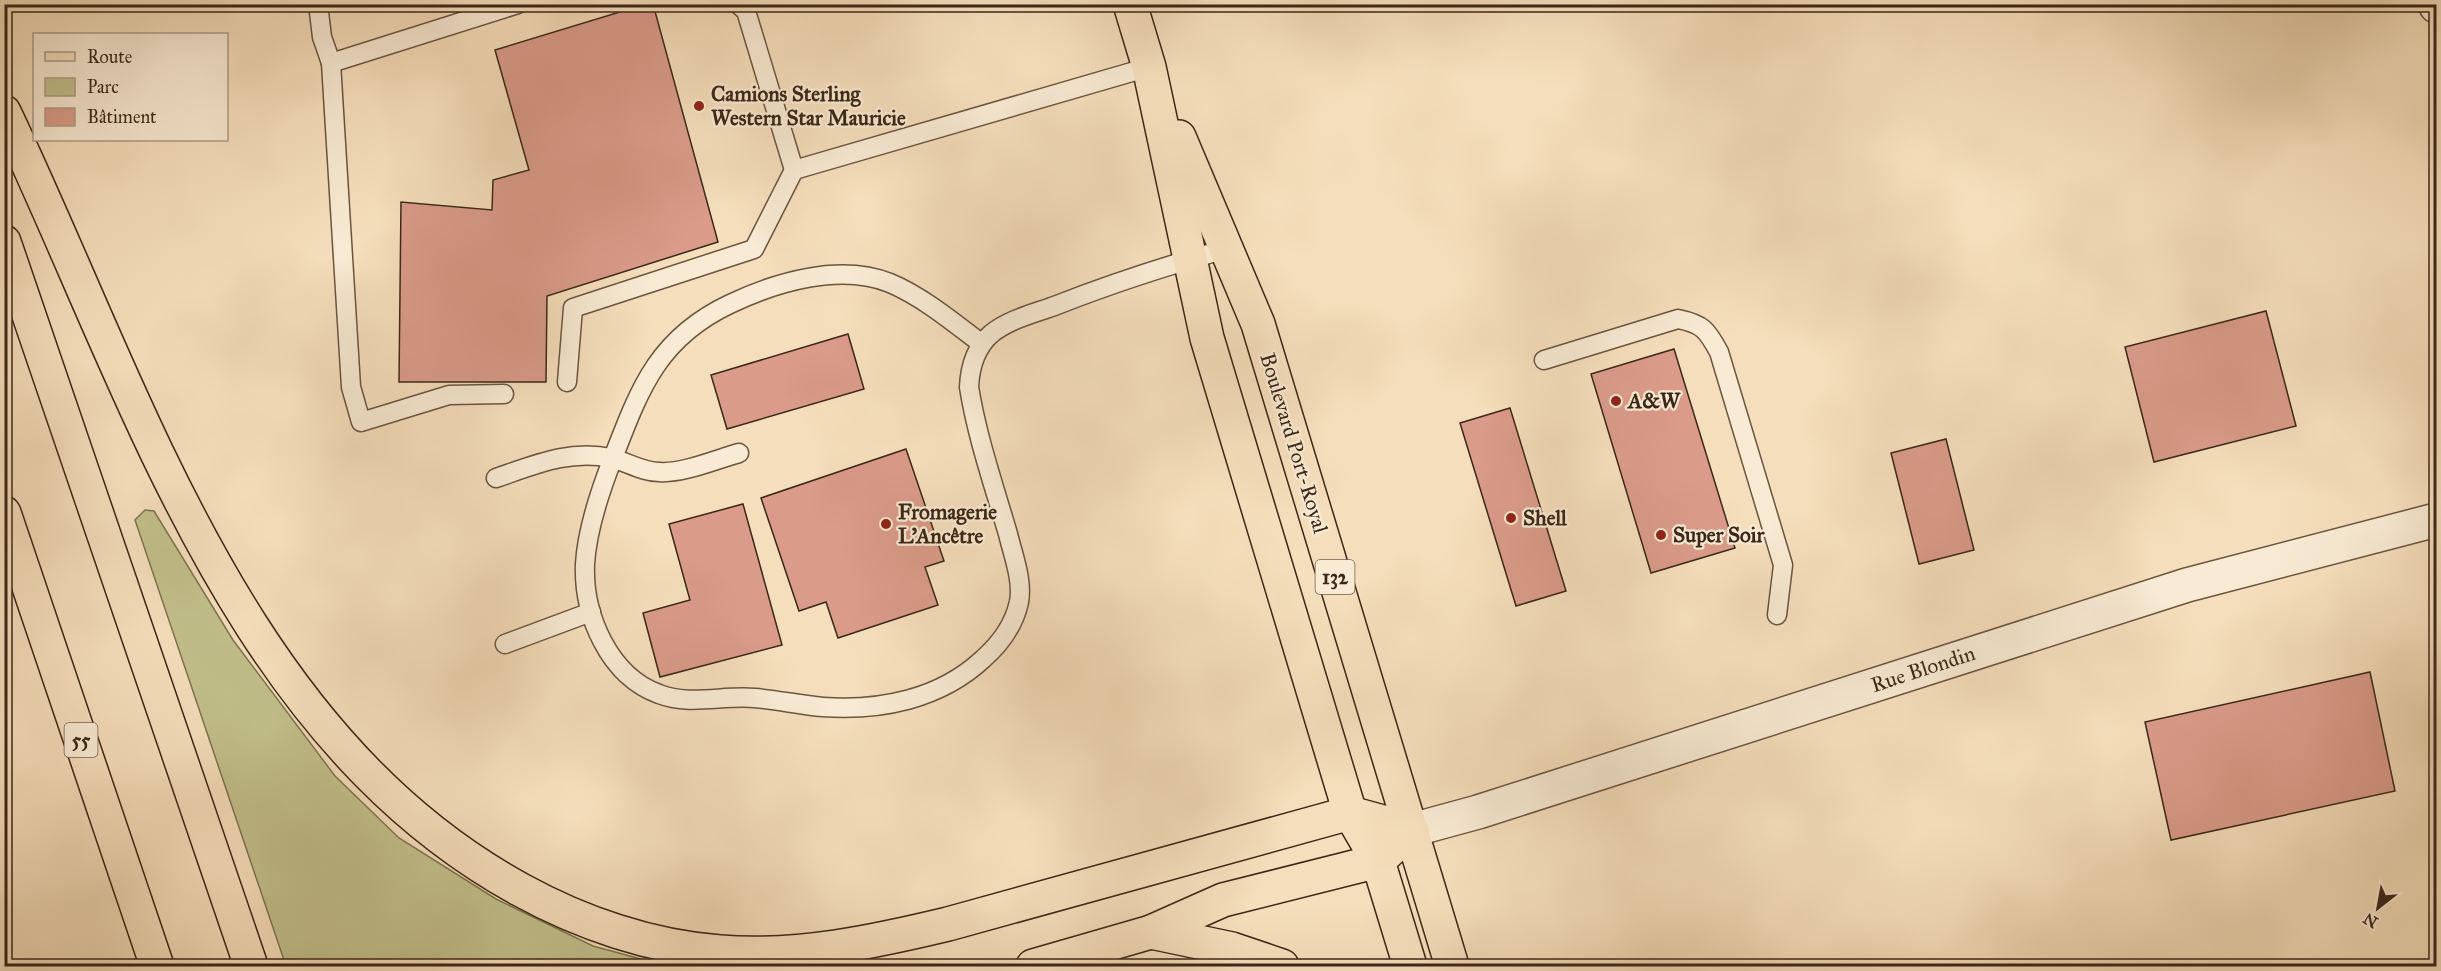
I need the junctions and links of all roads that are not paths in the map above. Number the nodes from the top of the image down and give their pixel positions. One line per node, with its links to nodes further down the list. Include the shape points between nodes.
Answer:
1 (318, 4): 5 (lane, via 322,37)
2 (518, 4): 5 (lane)
3 (738, 4): 8 (lane, via 746,11)
4 (1130, 4): 6 (main road, Boulevard Port-Royal / 132)
5 (331, 63): 15 (lane, via 351,387 361,422 449,395)
6 (1149, 67): 8 (lane); 10 (main road, Boulevard Port-Royal / 132); 11 (main road, Boulevard Port-Royal / 132)
7 (4, 112): 28 (main road, via 171,480 258,634 330,730 376,782 476,864 562,910 621,932)
8 (794, 171): 14 (lane, via 754,249 573,308)
9 (4, 242): 30 (main road)
10 (1226, 249): 11 (lane); 25 (main road, Boulevard Port-Royal / 132, via 1258,324)
11 (1190, 259): 12 (lane, via 1021,318 1000,328); 24 (main road, Boulevard Port-Royal / 132, via 1207,339)
12 (982, 344): 17 (lane, via 912,295 876,279 826,276 759,292 700,319 673,342 640,393); 21 (lane, via 972,364 969,387 1020,594 1008,630 965,675 931,693 872,707 826,707 750,697 672,698 645,688 619,666)
13 (1544, 360): 22 (lane, via 1678,319 1707,330 1719,352 1783,564)
14 (567, 382)
15 (504, 394)
16 (739, 453): 17 (lane, via 671,472 658,472)
17 (612, 458): 18 (lane, via 557,457); 21 (lane, via 588,541 586,589)
18 (496, 478)
19 (4, 513): 29 (main road, 55)
20 (2436, 520): 25 (street, Rue Blondin, via 2187,585)
21 (591, 612): 23 (lane)
22 (1777, 615)
23 (505, 644)
24 (1350, 813): 25 (main road); 26 (main road, Boulevard Port-Royal / 132); 28 (main road, via 884,939)
25 (1412, 831): 26 (main road); 34 (main road, Boulevard Port-Royal / 132)
26 (1378, 861): 27 (main road, via 1223,900); 33 (main road, Boulevard Port-Royal / 132)
27 (1151, 932): 31 (main road); 32 (main road, via 1232,949)
28 (718, 959)
29 (157, 966)
30 (251, 966)
31 (1032, 966)
32 (1282, 966)
33 (1410, 966)
34 (1452, 966)

